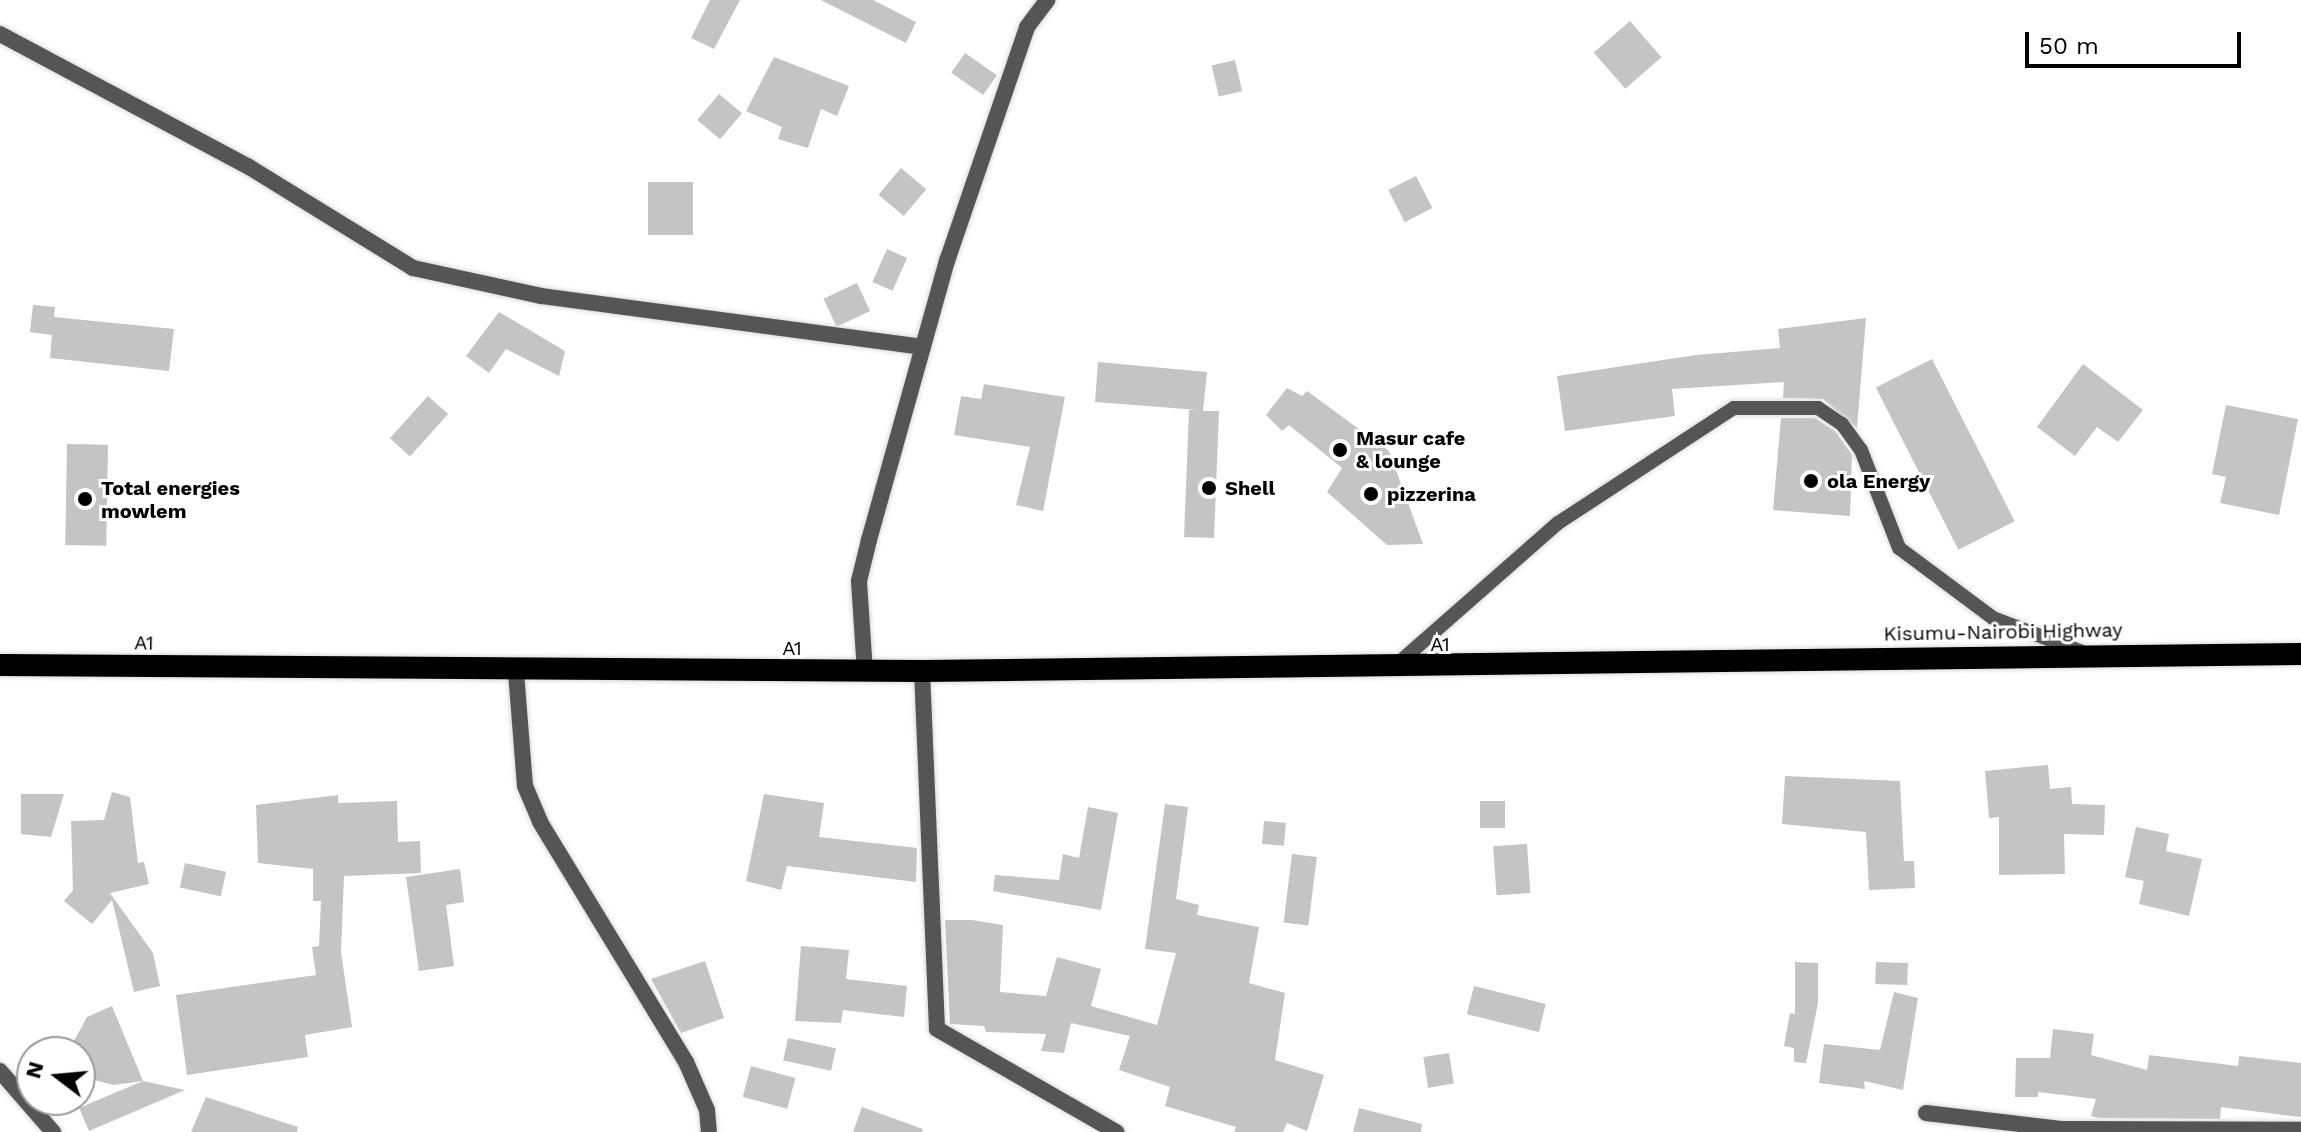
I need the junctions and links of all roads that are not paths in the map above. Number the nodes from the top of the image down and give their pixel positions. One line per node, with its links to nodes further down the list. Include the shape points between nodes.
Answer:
1 (1047, 0): 3 (street, via 1027,27)
2 (0, 34): 3 (street, via 249,167 413,268 541,296)
3 (923, 347): 11 (street, via 859,581)
4 (2301, 654): 5 (highway, Kisumu-Nairobi Highway / A1)
5 (2090, 655): 7 (highway, Kisumu-Nairobi Highway / A1, via 1705,660); 8 (lane, via 1993,618 1899,548 1861,450 1842,424 1818,408 1734,408 1558,523)
6 (0, 665): 10 (highway, A1 / A1)
7 (1584, 667): 8 (highway, A1 / A1)
8 (1392, 668): 9 (highway, A1 / A1)
9 (922, 671): 11 (highway, A1 / A1); 17 (street, via 937,1029)
10 (516, 672): 11 (highway, A1 / A1); 16 (street, via 530,798 686,1062 707,1110)
11 (865, 672)
12 (0, 1071): 15 (street)
13 (1926, 1113): 14 (street, via 2063,1129)
14 (2301, 1130)
15 (53, 1132)
16 (709, 1132)
17 (1116, 1132)

